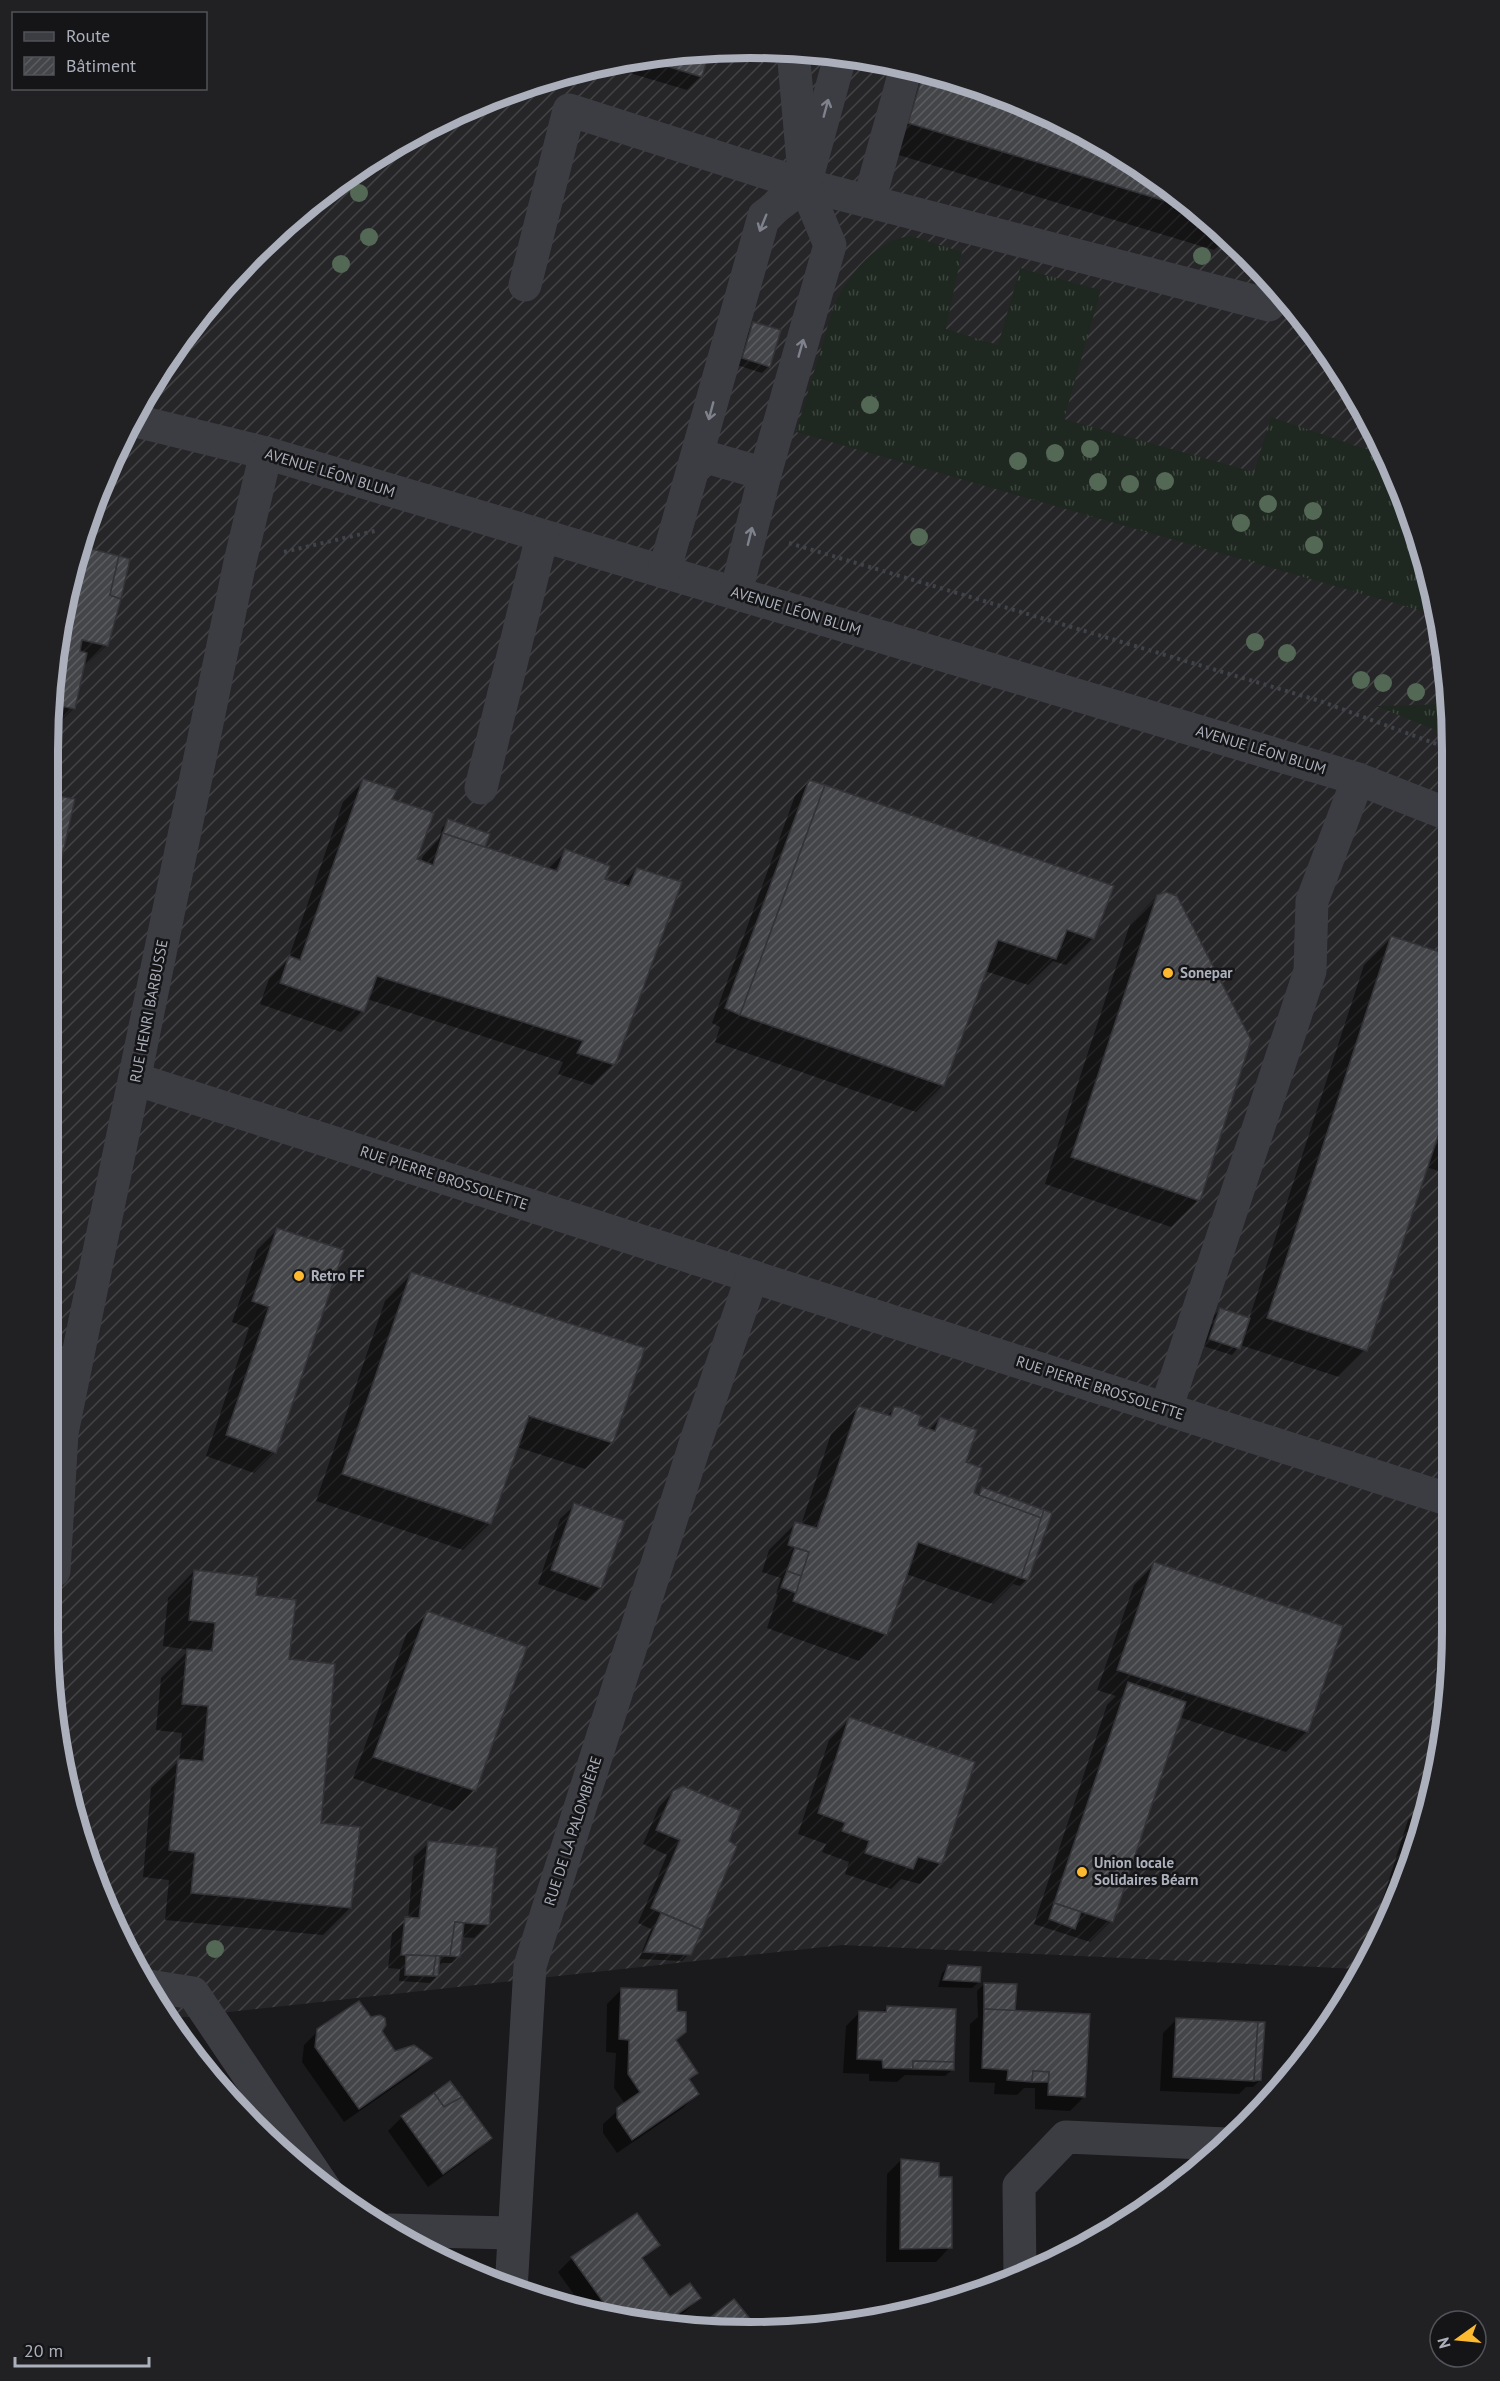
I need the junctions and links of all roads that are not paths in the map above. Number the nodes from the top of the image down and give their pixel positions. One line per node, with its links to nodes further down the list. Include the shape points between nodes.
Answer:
1 (787, 60): 4 (street)
2 (838, 64): 4 (street, one-way to 2)
3 (904, 76): 5 (street)
4 (805, 185): 5 (street); 6 (street, via 569,110); 10 (street, one-way to 10, via 764,216); 11 (street, one-way to 4, via 830,245)
5 (869, 201): 7 (street, via 1269,304)
6 (525, 285)
7 (1271, 296)
8 (141, 422): 9 (street, AVENUE LÉON BLUM)
9 (266, 453): 12 (street, AVENUE LÉON BLUM); 18 (street, RUE HENRI BARBUSSE, via 240,562)
10 (699, 454): 11 (street); 13 (street)
11 (765, 474): 14 (street, one-way to 11)
12 (542, 536): 13 (street, AVENUE LÉON BLUM); 16 (street)
13 (664, 572): 14 (street, AVENUE LÉON BLUM)
14 (736, 593): 15 (street, AVENUE LÉON BLUM)
15 (1358, 779): 17 (street, AVENUE LÉON BLUM); 20 (street, via 1312,901 1310,971)
16 (481, 788)
17 (1442, 812)
18 (135, 1080): 19 (street, RUE PIERRE BROSSOLETTE); 22 (street, RUE HENRI BARBUSSE, via 62,1433)
19 (752, 1276): 20 (street, RUE PIERRE BROSSOLETTE); 27 (street, RUE DE LA PALOMBIÈRE, via 696,1440 530,1966)
20 (1166, 1409): 21 (street, RUE PIERRE BROSSOLETTE)
21 (1442, 1497)
22 (58, 1502)
23 (158, 1987): 25 (street, via 193,1993)
24 (1214, 2143): 28 (street, via 1066,2137 1019,2186)
25 (306, 2161)
26 (405, 2230): 27 (street)
27 (513, 2234): 29 (street, RUE DE LA PALOMBIÈRE)
28 (1020, 2268)
29 (511, 2280)

